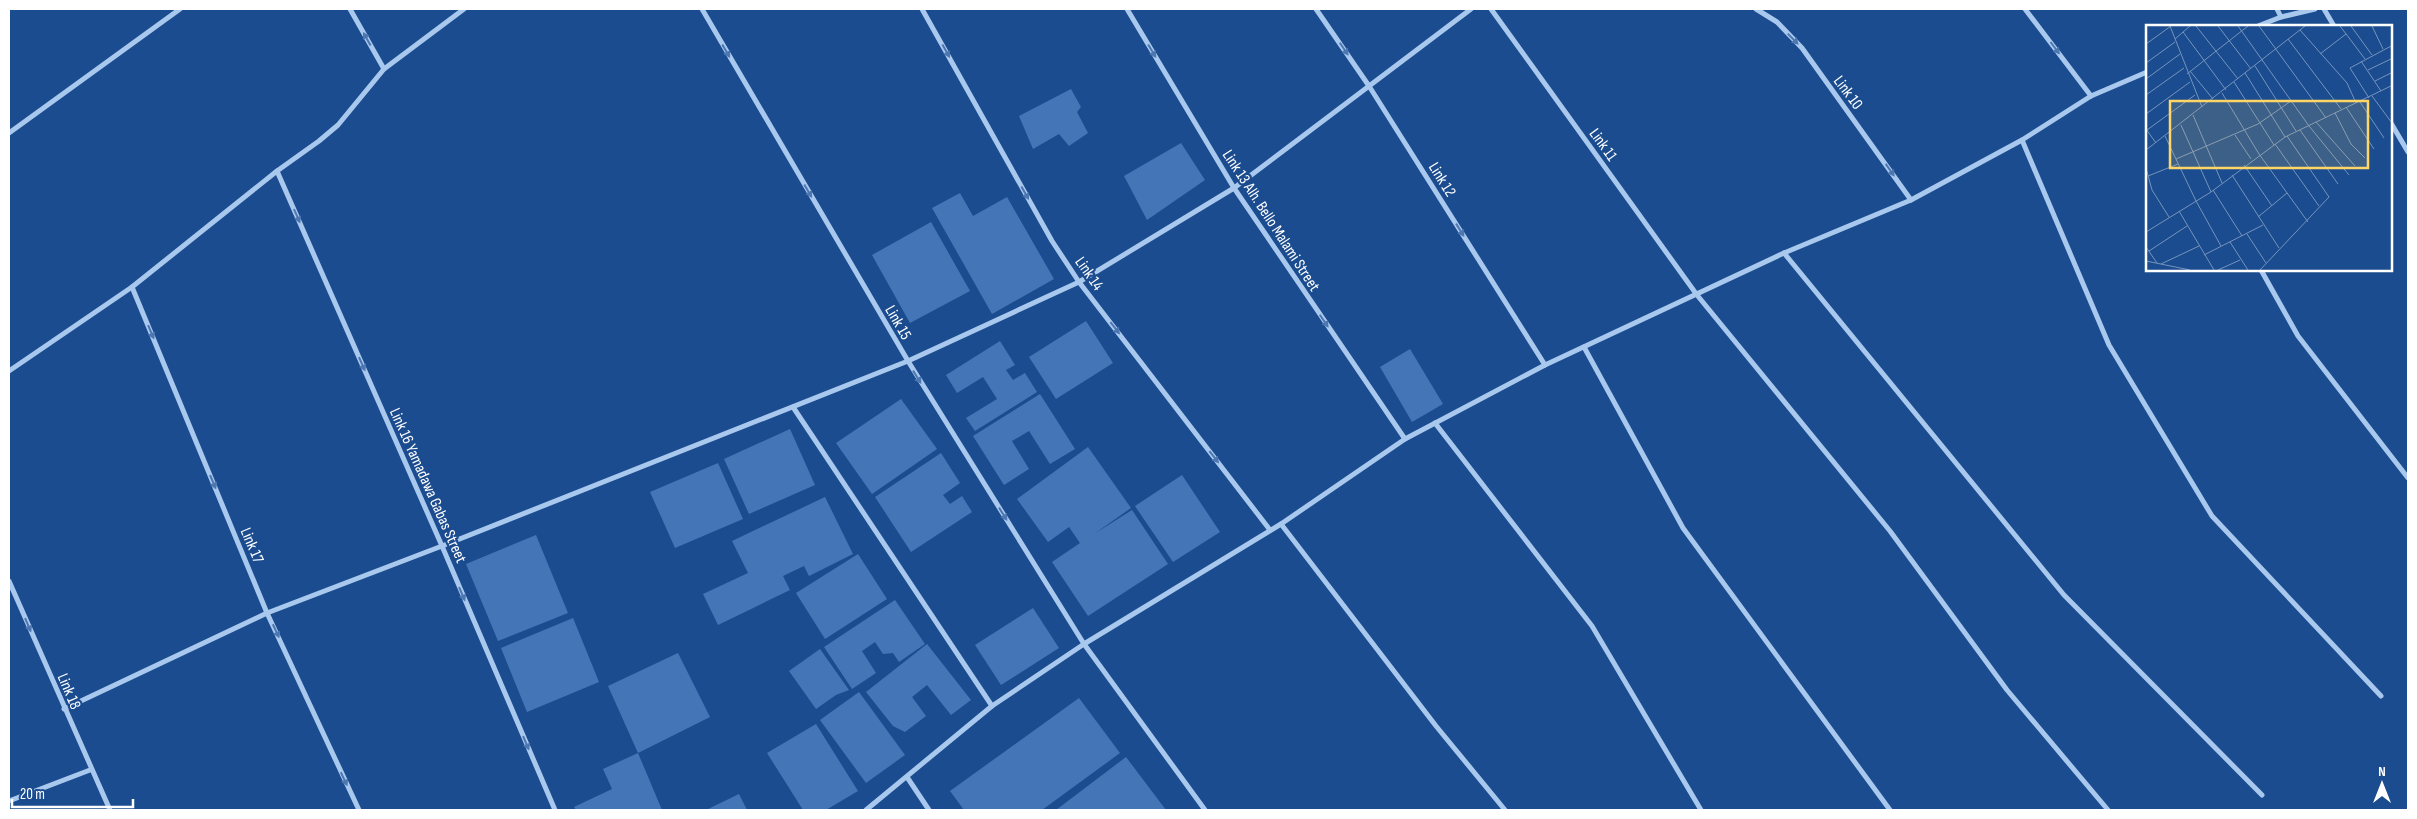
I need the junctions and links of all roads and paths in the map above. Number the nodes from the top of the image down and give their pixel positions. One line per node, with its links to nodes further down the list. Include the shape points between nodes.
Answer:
1 (180, 9): 23 (street)
2 (350, 9): 18 (street, one-way to 2)
3 (464, 9): 18 (street)
4 (702, 9): 35 (street, Link 15, one-way to 35)
5 (922, 9): 31 (street, Link 14, one-way to 31, via 1052,241)
6 (1128, 9): 27 (street, Link 13 Alh. Bello Malami Street, one-way to 27)
7 (1316, 9): 20 (street, Link 12, one-way to 20)
8 (1471, 9): 20 (street)
9 (1491, 9): 33 (street, Link 11)
10 (1756, 9): 28 (street, Link 10, one-way to 28, via 1777,22 1802,48)
11 (2025, 9): 21 (street, one-way to 21)
12 (2277, 9): 15 (street)
13 (2315, 9): 15 (street)
14 (2324, 9): 17 (street)
15 (2281, 17): 16 (street)
16 (2261, 25)
17 (2333, 25)
18 (384, 69): 26 (street, via 338,125)
19 (2146, 72): 21 (street)
20 (1369, 86): 27 (street); 36 (street, Link 12, one-way to 36)
21 (2091, 96): 24 (street)
22 (2392, 125): 25 (street)
23 (9, 133)
24 (2022, 140): 28 (street); 48 (street, via 2109,345 2212,516)
25 (2408, 152)
26 (277, 171): 32 (street); 44 (street, Link 16 Yamadawa Gabas Street, one-way to 44)
27 (1234, 188): 31 (street); 40 (street, Link 13 Alh. Bello Malami Street, one-way to 40)
28 (1911, 200): 29 (street)
29 (1784, 253): 33 (street); 53 (street, via 2064,595)
30 (2262, 271): 41 (street, via 2298,336)
31 (1079, 282): 35 (street); 43 (street, Link 14, one-way to 43)
32 (132, 286): 37 (street); 46 (street, Link 17, one-way to 46)
33 (1697, 294): 34 (street); 64 (street, Link 11, via 1890,531 2007,690)
34 (1584, 347): 36 (street); 63 (street, via 1683,528)
35 (908, 361): 38 (street); 47 (street, Link 15, one-way to 47)
36 (1545, 365): 39 (street)
37 (9, 371)
38 (793, 407): 44 (street); 49 (street)
39 (1436, 423): 40 (street); 62 (street, via 1592,626)
40 (1404, 439): 42 (street)
41 (2408, 478)
42 (1281, 524): 43 (street); 61 (street, via 1436,726)
43 (1270, 530): 47 (street)
44 (442, 546): 46 (street); 57 (street, Link 16 Yamadawa Gabas Street, one-way to 57)
45 (9, 581): 50 (street, Link 18, one-way to 50)
46 (268, 613): 50 (street); 56 (street, Link 17, one-way to 56)
47 (1084, 644): 49 (street); 60 (street, Link 15)
48 (2381, 696)
49 (992, 706): 52 (street)
50 (64, 709): 51 (street, Link 18)
51 (90, 770): 54 (street); 55 (street, Link 18)
52 (907, 777): 58 (street); 59 (street)
53 (2262, 795)
54 (9, 801)
55 (110, 810)
56 (359, 810)
57 (555, 810)
58 (866, 810)
59 (929, 810)
60 (1204, 810)
61 (1505, 810)
62 (1702, 810)
63 (1890, 810)
64 (2108, 810)

